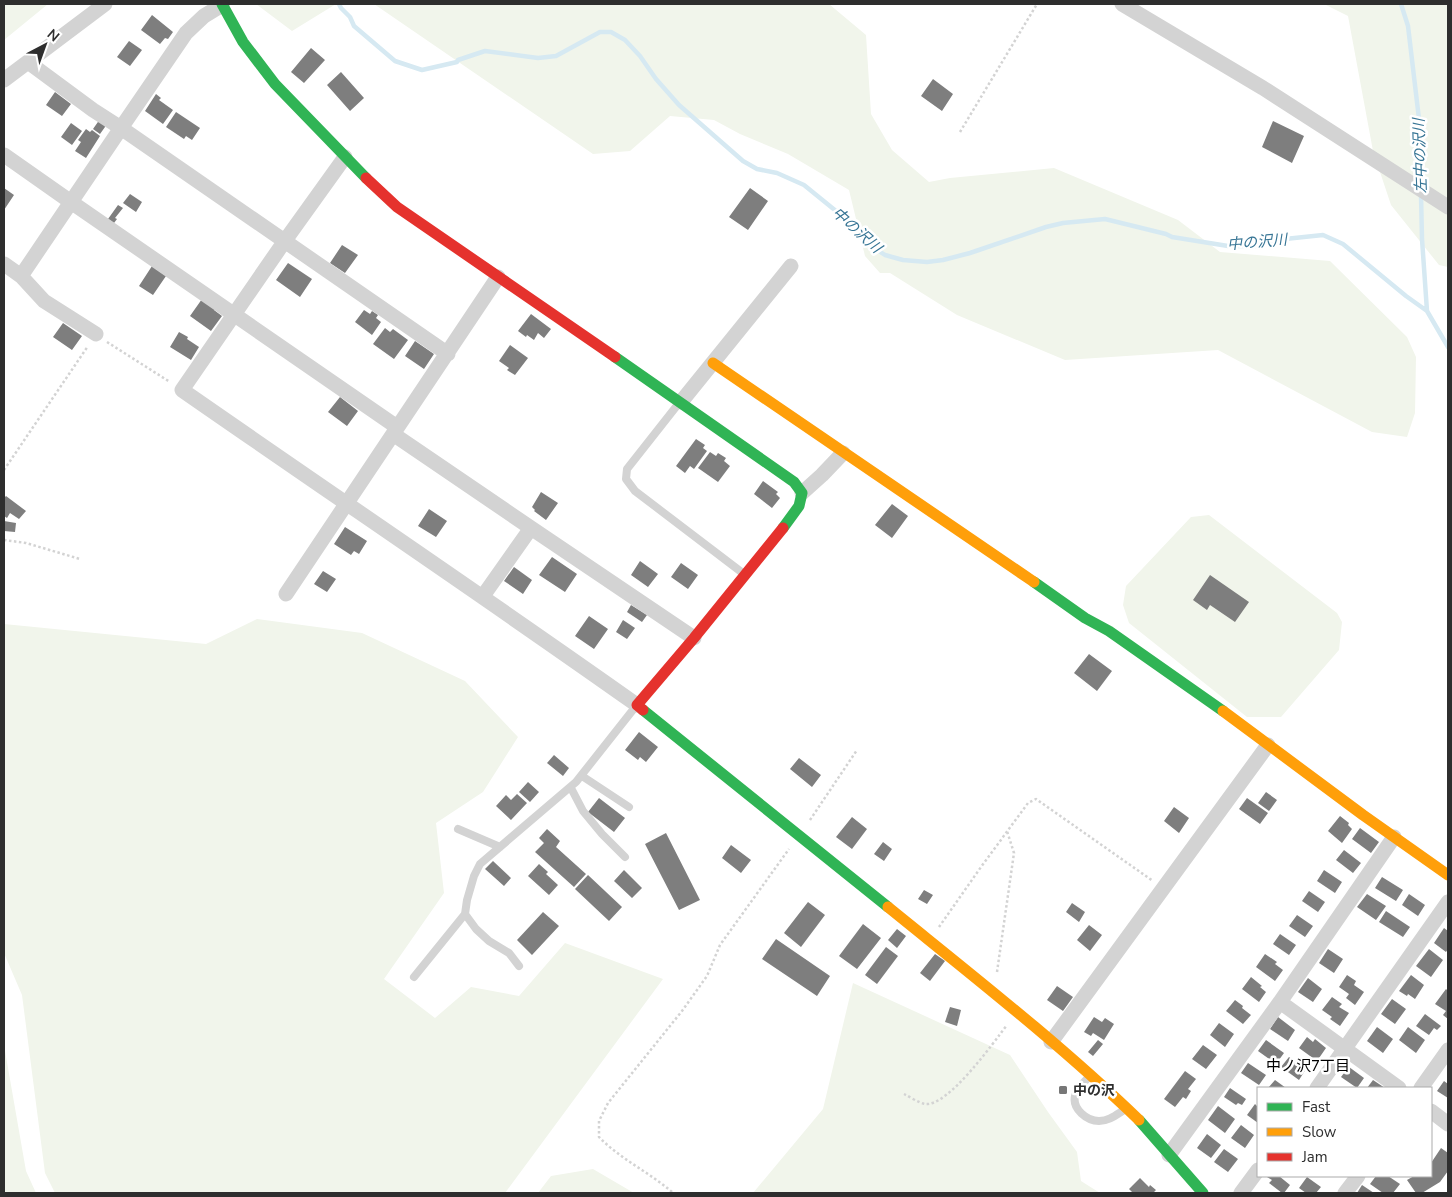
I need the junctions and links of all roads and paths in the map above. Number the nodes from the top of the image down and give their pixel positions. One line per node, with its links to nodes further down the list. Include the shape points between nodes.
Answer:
1 (105, 4): 5 (street)
2 (222, 4): 7 (street, via 186,33); 10 (street, via 243,42 275,84)
3 (1037, 4): 8 (path)
4 (1122, 4): 12 (street, via 1263,88)
5 (28, 62): 6 (street); 7 (street)
6 (4, 80)
7 (121, 128): 11 (street); 13 (street)
8 (960, 132)
9 (4, 155): 11 (street)
10 (345, 158): 13 (street); 17 (street, via 397,207)
11 (71, 202): 16 (street); 18 (street)
12 (1448, 207)
13 (284, 242): 18 (street); 20 (street)
14 (4, 264): 16 (street)
15 (790, 266): 21 (street)
16 (21, 276): 19 (street, via 44,301)
17 (498, 277): 20 (street); 23 (street)
18 (234, 314): 22 (street); 24 (street)
19 (96, 334): 22 (path); 26 (path)
20 (448, 354): 24 (street)
21 (713, 362): 23 (street); 25 (street)
22 (182, 390): 28 (street)
23 (681, 402): 27 (street, via 794,482); 32 (lane, via 627,469 626,479 635,491)
24 (395, 430): 28 (street); 29 (street)
25 (842, 453): 27 (street); 37 (street, via 1109,631)
26 (4, 470)
27 (802, 493): 32 (street, via 792,517)
28 (346, 504): 33 (street); 34 (street)
29 (531, 528): 34 (street); 35 (street)
30 (4, 540): 31 (path)
31 (80, 559)
32 (745, 575): 35 (street)
33 (286, 594)
34 (483, 596): 36 (street)
35 (694, 638): 36 (street)
36 (637, 705): 39 (lane); 44 (street)
37 (1268, 745): 45 (street); 49 (street)
38 (857, 750): 44 (path)
39 (582, 776): 40 (lane); 41 (lane)
40 (570, 788): 46 (lane); 47 (lane, via 602,834)
41 (629, 807)
42 (458, 829): 46 (lane)
43 (1007, 831): 49 (path, via 1028,803 1036,800); 52 (path); 55 (path, via 1014,853)
44 (800, 835): 52 (street); 72 (path, via 720,945 707,976 608,1103 598,1121 599,1137 609,1147)
45 (1394, 837): 48 (street); 56 (street)
46 (500, 847): 51 (lane, via 480,864)
47 (625, 857)
48 (1448, 876)
49 (1165, 888): 58 (street)
50 (1448, 902): 59 (street)
51 (465, 914): 53 (lane, via 476,929 509,953); 54 (lane)
52 (930, 941): 55 (street)
53 (519, 966)
54 (414, 977)
55 (993, 992): 57 (street)
56 (1280, 1002): 59 (street); 69 (street)
57 (1017, 1012): 58 (street); 65 (path, via 969,1073 939,1101 925,1104)
58 (1051, 1042): 61 (street)
59 (1345, 1049): 62 (street); 63 (street)
60 (1448, 1050): 64 (street)
61 (1090, 1075): 66 (street); 66 (lane, via 1075,1095 1075,1104 1080,1112 1099,1121 1110,1119)
62 (1318, 1087)
63 (1398, 1087)
64 (1422, 1087)
65 (904, 1094)
66 (1128, 1108): 69 (street)
67 (1432, 1112): 68 (street)
68 (1448, 1124)
69 (1169, 1155): 73 (street)
70 (1257, 1171): 74 (street)
71 (1357, 1177): 75 (street)
72 (672, 1192)
73 (1203, 1193)
74 (1241, 1193)
75 (1345, 1193)

